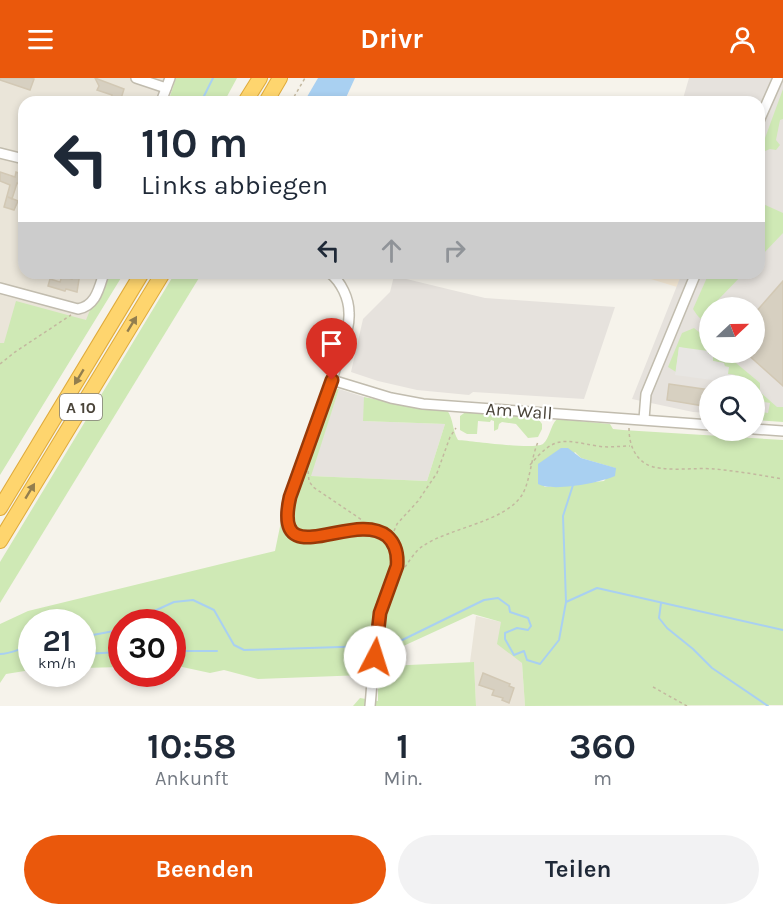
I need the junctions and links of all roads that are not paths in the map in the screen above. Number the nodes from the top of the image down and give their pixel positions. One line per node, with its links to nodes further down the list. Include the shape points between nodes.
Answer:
1 (136, 78): 6 (street)
2 (170, 78): 6 (street)
3 (260, 78): 8 (highway)
4 (280, 78): 9 (highway)
5 (778, 78): 10 (street)
6 (166, 88): 7 (street)
7 (163, 96)
8 (249, 96)
9 (270, 96)
10 (765, 107)
11 (0, 153): 12 (street)
12 (18, 158)
13 (102, 279): 18 (street, via 90,305 78,309)
14 (138, 279): 24 (highway, A 10, one-way to 24)
15 (159, 279): 25 (highway, A 10, one-way to 15)
16 (336, 279): 19 (street, via 349,313)
17 (694, 279): 20 (street, via 646,393)
18 (0, 288)
19 (332, 380): 20 (street, Am Wall, via 423,404); 26 (street, via 290,497 287,524 294,535 308,538 375,529 392,541 397,557 380,613)
20 (644, 419): 21 (street, Am Wall)
21 (699, 424)
22 (765, 430): 23 (street)
23 (783, 431)
24 (0, 508)
25 (0, 541)
26 (370, 706)

